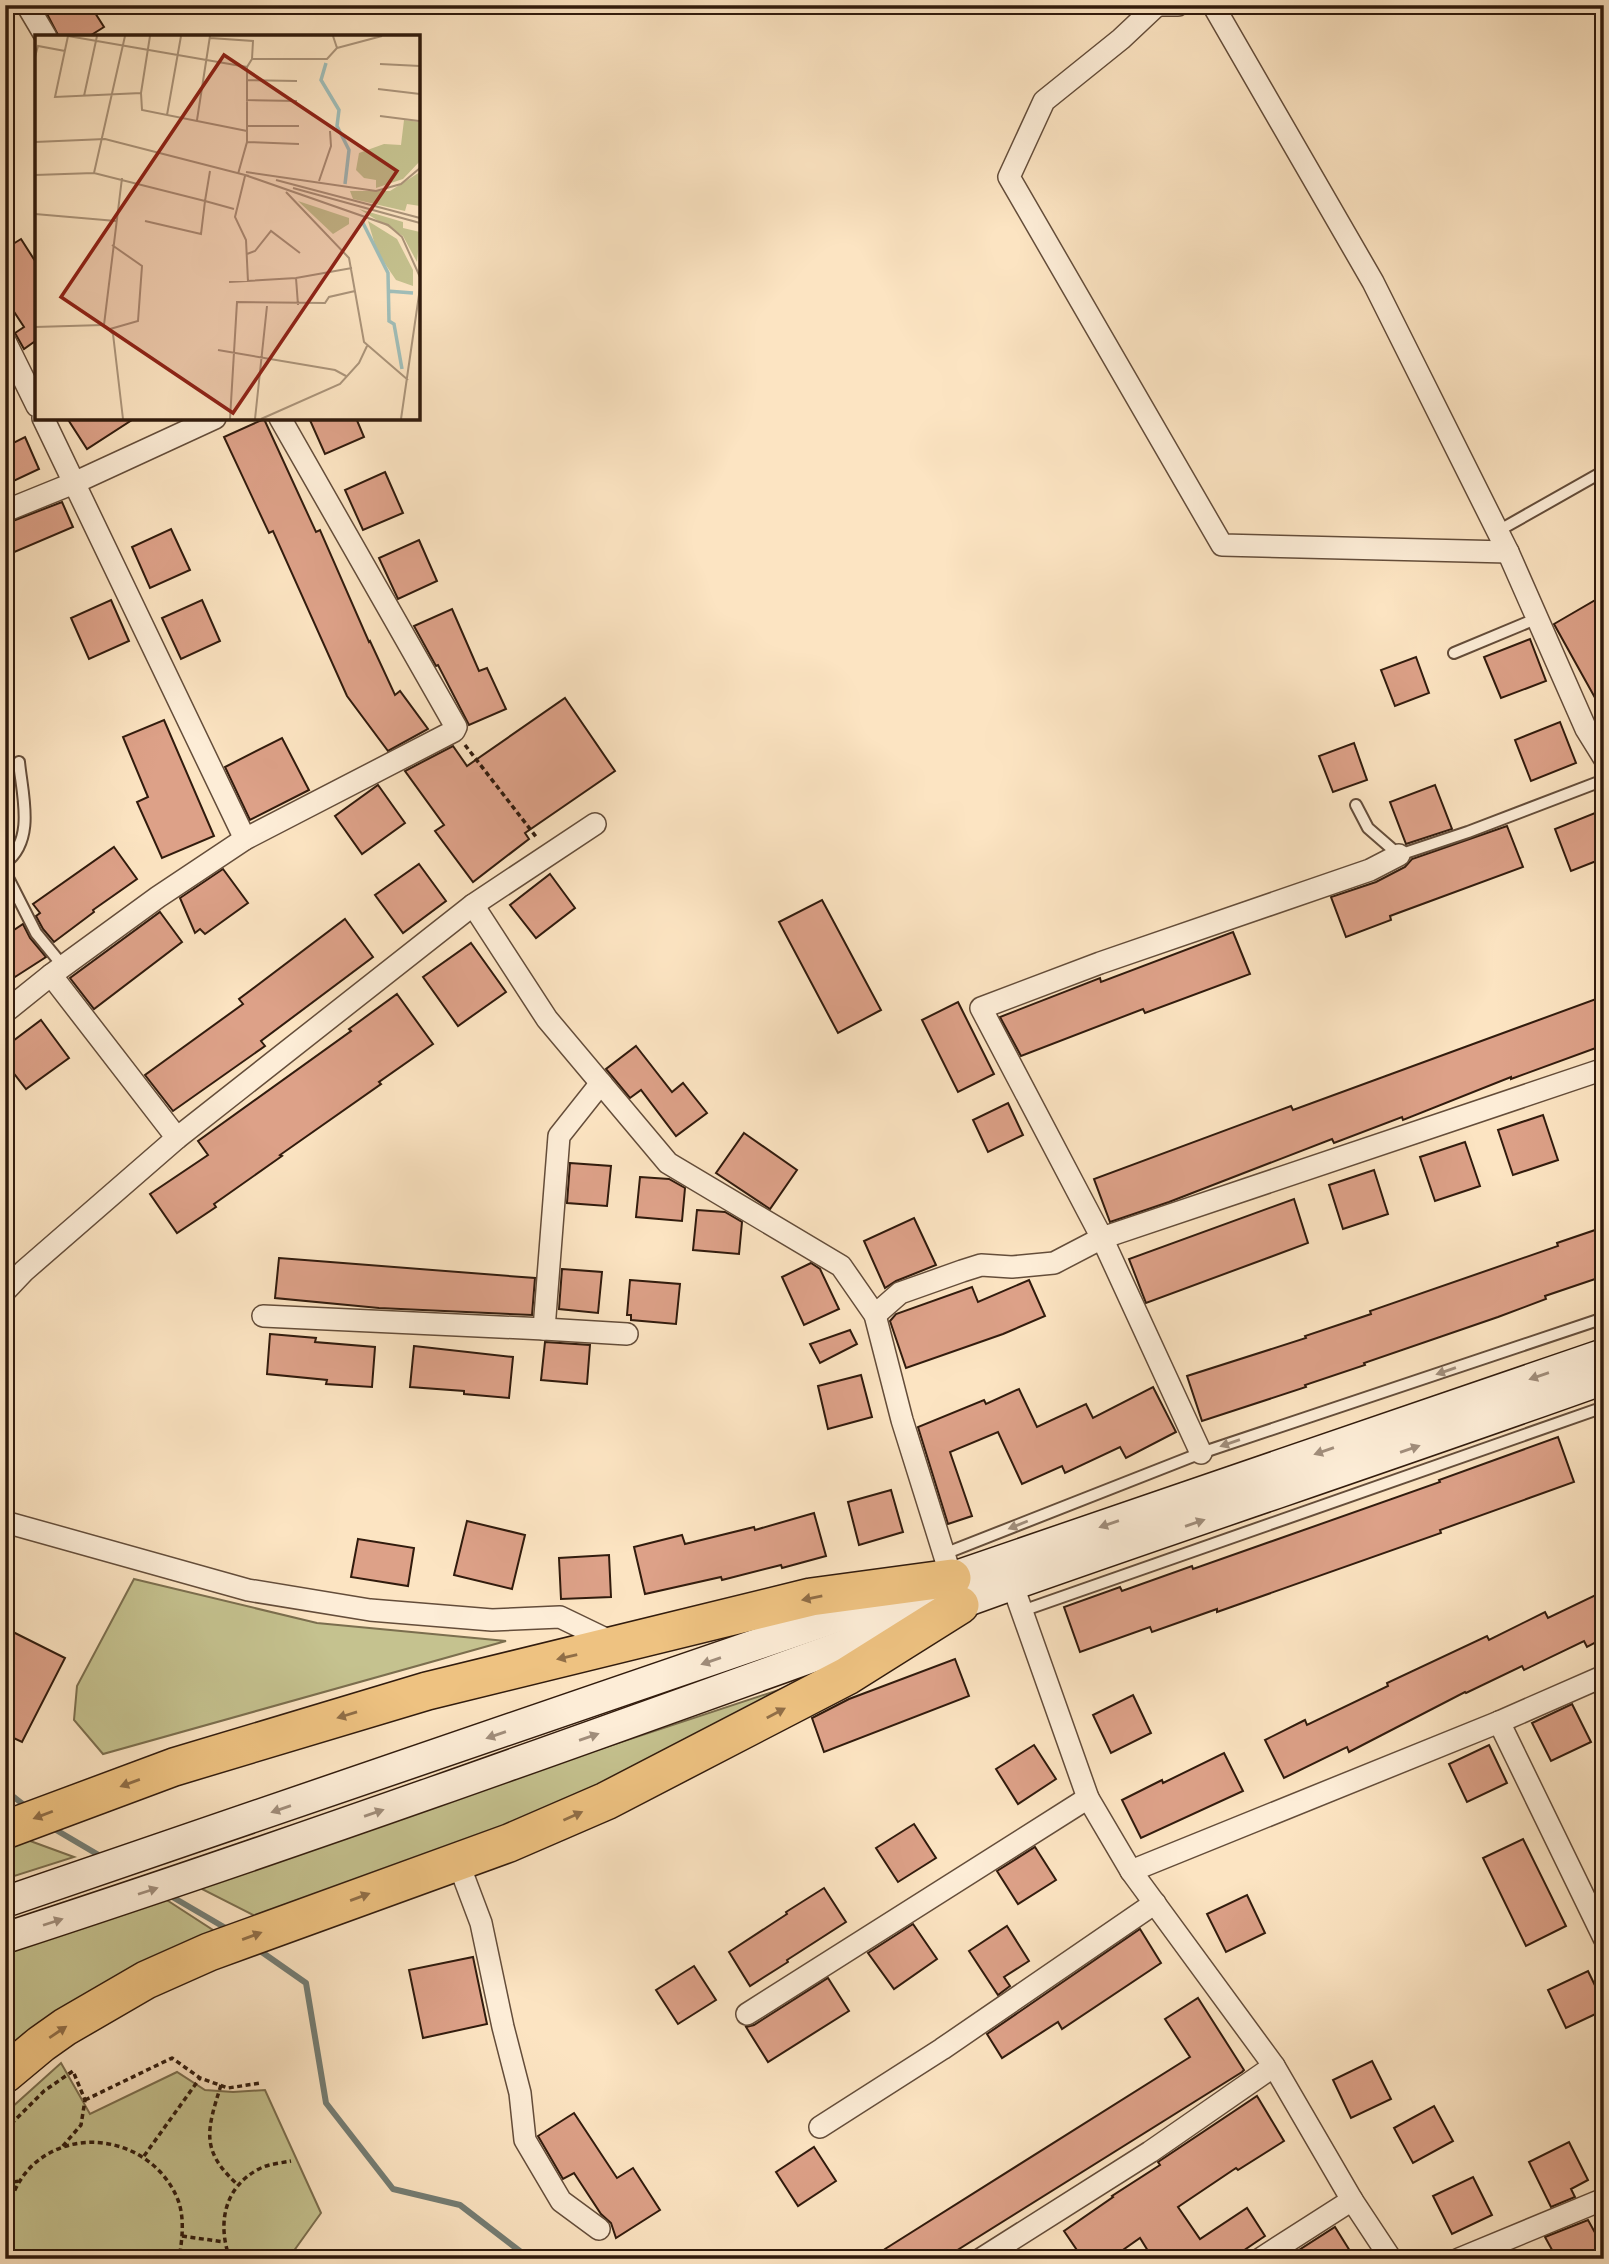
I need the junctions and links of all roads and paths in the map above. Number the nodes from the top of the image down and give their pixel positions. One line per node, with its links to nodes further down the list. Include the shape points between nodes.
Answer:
1 (27, 5): 5 (street)
2 (1178, 5): 4 (street)
3 (1213, 5): 14 (street, via 1373,282)
4 (1153, 6): 15 (street, via 1121,39 1044,101 1009,177 1222,545)
5 (45, 35)
6 (5, 341): 7 (street)
7 (35, 402)
8 (44, 420): 12 (street)
9 (211, 420): 12 (street)
10 (281, 420): 19 (street, via 455,723)
11 (1604, 471): 14 (lane)
12 (74, 483): 13 (street); 25 (street)
13 (5, 511)
14 (1498, 531): 15 (street)
15 (1508, 552): 16 (street)
16 (1538, 618): 17 (lane); 18 (street)
17 (1454, 653)
18 (1595, 724): 20 (street)
19 (454, 731): 25 (street); 26 (path)
20 (1604, 758)
21 (19, 762): 28 (lane, via 26,827 16,855)
22 (1604, 780): 27 (lane)
23 (1356, 805): 27 (lane, via 1368,828)
24 (595, 824): 26 (street)
25 (245, 839): 31 (street)
26 (549, 854): 30 (street)
27 (1399, 855): 36 (street, via 1370,870 981,1007)
28 (5, 863)
29 (5, 872): 31 (lane)
30 (473, 905): 34 (street, via 547,1019); 35 (street)
31 (57, 971): 32 (street); 35 (street)
32 (5, 1012)
33 (1604, 1069): 36 (street)
34 (601, 1083): 38 (street, via 668,1163 841,1266); 41 (street, via 559,1136)
35 (177, 1138): 37 (street)
36 (1102, 1238): 38 (street, via 1054,1263 1012,1268 981,1265 962,1271 900,1293); 46 (street)
37 (5, 1291)
38 (876, 1315): 48 (street, via 902,1420)
39 (263, 1316): 41 (street)
40 (1604, 1318): 46 (lane, one-way to 46)
41 (544, 1329): 42 (street)
42 (627, 1334)
43 (1604, 1354): 49 (main road, one-way to 49)
44 (1604, 1380): 49 (main road, one-way to 44)
45 (1604, 1407): 49 (lane)
46 (1200, 1453): 48 (lane, one-way to 48)
47 (5, 1522): 50 (street, via 248,1590 411,1614 492,1620 561,1617)
48 (952, 1579): 49 (main road); 50 (highway, one-way to 50, via 811,1597); 55 (highway, one-way to 48, via 558,1823 847,1675); 57 (main road, one-way to 57); 59 (main road, one-way to 48, via 194,1876)
49 (1013, 1585): 53 (street)
50 (618, 1645): 54 (highway, one-way to 54, via 427,1691 174,1767)
51 (1604, 1676): 52 (street)
52 (1499, 1722): 56 (street); 60 (street)
53 (1088, 1798): 56 (street); 61 (street)
54 (5, 1830)
55 (458, 1862): 63 (highway, one-way to 55, via 90,2011 146,1980 209,1952); 79 (street, via 481,1923 520,2093 525,2140 561,2201)
56 (1132, 1871): 58 (street)
57 (5, 1902)
58 (1155, 1903): 62 (street); 68 (street)
59 (5, 1938)
60 (1604, 1938)
61 (747, 2014)
62 (1274, 2066): 77 (street); 86 (street, via 1150,2152)
63 (5, 2074)
64 (200, 2078): 66 (path); 67 (path, via 172,2058); 71 (path)
65 (261, 2083): 66 (path)
66 (220, 2085): 75 (path, via 211,2117 210,2149)
67 (85, 2100): 69 (path, via 73,2071 44,2091); 70 (path, via 81,2125)
68 (820, 2127)
69 (5, 2130)
70 (61, 2147): 71 (path, via 89,2142 118,2145); 73 (path)
71 (144, 2157): 80 (path, via 164,2176 178,2202)
72 (291, 2161): 75 (path, via 261,2167)
73 (35, 2163): 74 (path, via 19,2181); 78 (path, via 15,2187)
74 (5, 2183)
75 (237, 2184): 81 (path, via 224,2216)
76 (1604, 2199): 89 (street)
77 (1352, 2200): 87 (street); 88 (street)
78 (5, 2214)
79 (599, 2229)
80 (182, 2236): 81 (path); 84 (path)
81 (224, 2242): 85 (path)
82 (5, 2249): 83 (path)
83 (8, 2258)
84 (179, 2259)
85 (230, 2259)
86 (981, 2259)
87 (1260, 2259)
88 (1391, 2259)
89 (1459, 2259)

